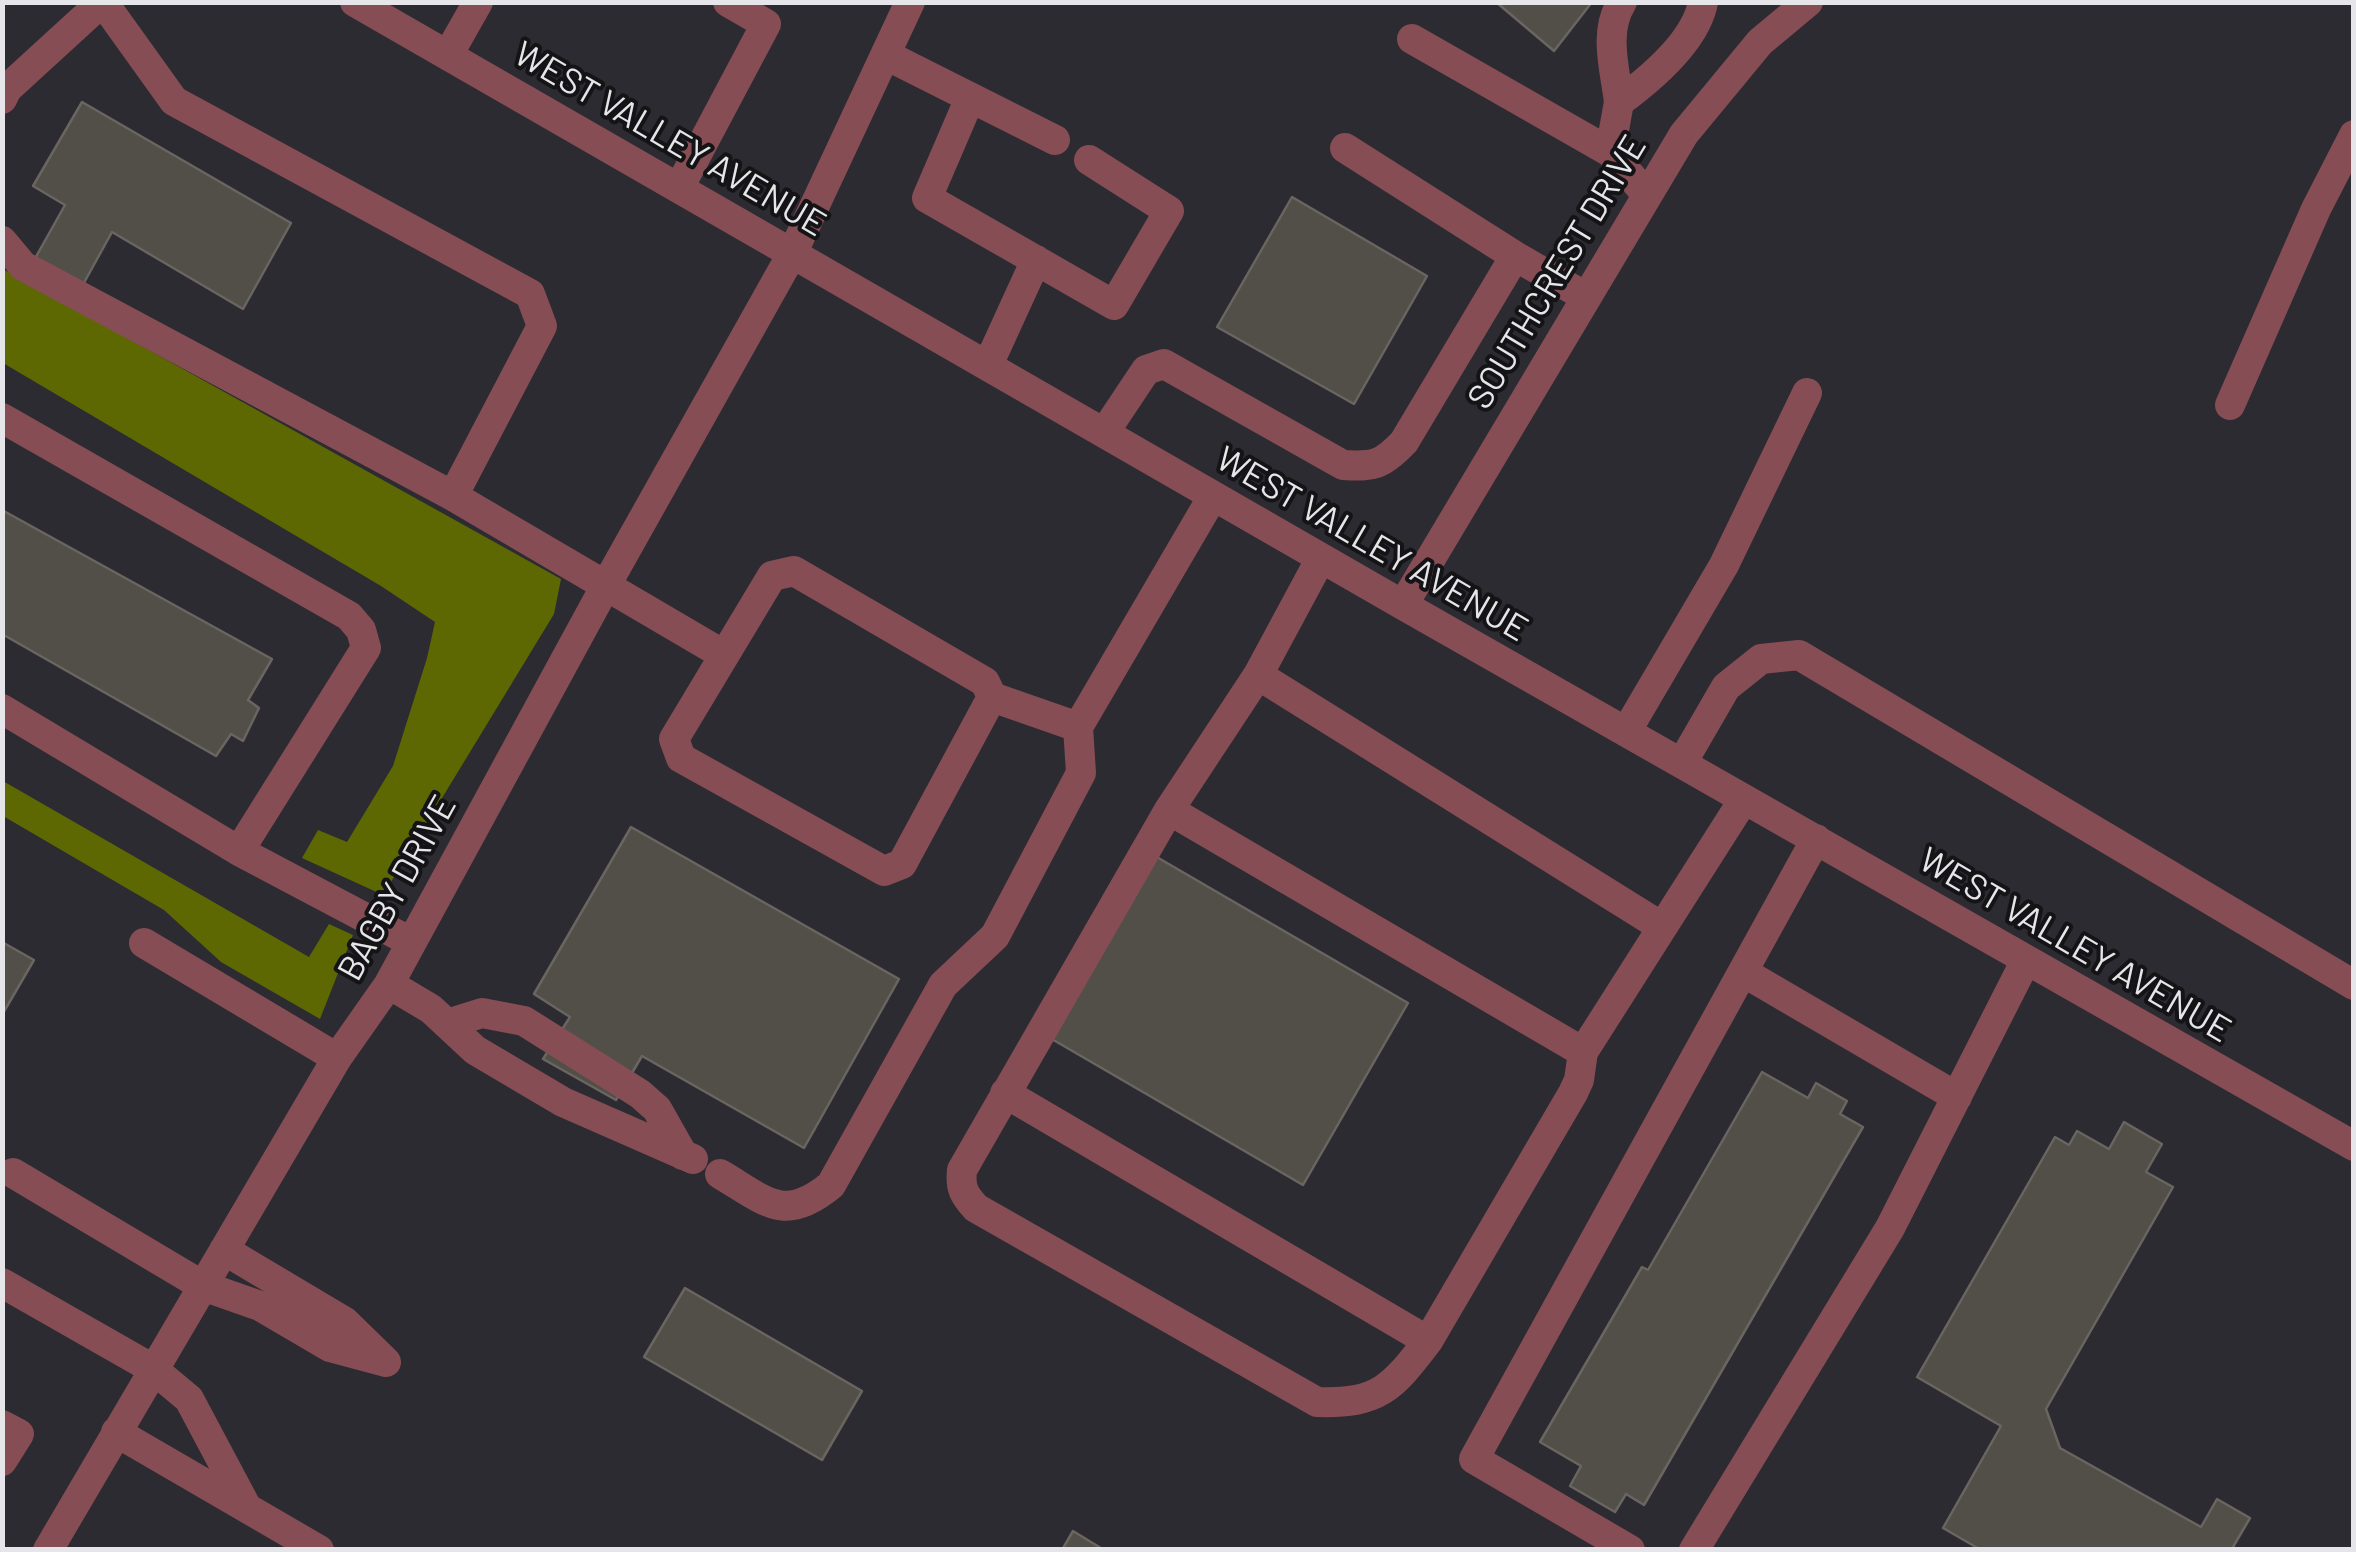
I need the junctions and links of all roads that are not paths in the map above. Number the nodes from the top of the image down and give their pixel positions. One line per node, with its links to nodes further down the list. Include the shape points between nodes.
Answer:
1 (103, 2): 14 (street); 33 (street, via 174,101 530,294 542,326)
2 (355, 2): 12 (street, WEST VALLEY AVENUE)
3 (478, 2): 12 (street)
4 (728, 2): 9 (street)
5 (910, 2): 11 (street, BAGBY DRIVE)
6 (1622, 2): 15 (street, via 1611,40)
7 (1702, 2): 15 (street, via 1700,17 1654,77)
8 (1808, 2): 22 (street, SOUTHCREST DRIVE, via 1760,42 1684,134)
9 (773, 13): 21 (street)
10 (1412, 39): 19 (street)
11 (886, 54): 13 (street); 24 (street, BAGBY DRIVE)
12 (448, 56): 21 (street, WEST VALLEY AVENUE)
13 (970, 98): 17 (street); 26 (street, via 927,198)
14 (2, 99)
15 (1620, 102): 19 (street)
16 (2354, 135): 30 (street)
17 (1055, 140)
18 (1345, 148): 25 (street)
19 (1610, 152): 22 (street)
20 (1089, 160): 26 (street, via 1169,211 1114,304)
21 (680, 188): 24 (street, WEST VALLEY AVENUE)
22 (1647, 195): 27 (street, SOUTHCREST DRIVE)
23 (2, 241): 33 (street, via 23,266)
24 (793, 252): 28 (street, WEST VALLEY AVENUE); 36 (street, BAGBY DRIVE)
25 (1515, 256): 27 (street); 32 (street, via 1387,460 1343,465 1164,364 1146,370)
26 (1036, 260): 28 (street)
27 (1586, 297): 37 (street, SOUTHCREST DRIVE)
28 (988, 366): 32 (street, WEST VALLEY AVENUE)
29 (1807, 393): 43 (street, via 1724,565)
30 (2230, 405)
31 (2, 418): 48 (street, via 349,616 361,630 366,648)
32 (1104, 433): 34 (street, WEST VALLEY AVENUE)
33 (454, 496): 36 (street)
34 (1213, 496): 35 (street, WEST VALLEY AVENUE); 42 (street)
35 (1322, 558): 37 (street, WEST VALLEY AVENUE); 39 (street)
36 (605, 587): 38 (street); 50 (street, BAGBY DRIVE)
37 (1402, 605): 43 (street, WEST VALLEY AVENUE)
38 (724, 655): 40 (street, via 772,576 794,571 984,682); 40 (street, via 674,739 682,758 884,872 902,864)
39 (1258, 675): 46 (street); 49 (street)
40 (992, 697): 42 (street)
41 (2, 709): 48 (street)
42 (1078, 728): 63 (street, via 1081,773 994,936 943,985 831,1185 808,1204 774,1206)
43 (1626, 732): 44 (street, WEST VALLEY AVENUE)
44 (1682, 764): 45 (street, WEST VALLEY AVENUE); 55 (street, via 1726,687 1761,659 1799,656)
45 (1744, 798): 47 (street, WEST VALLEY AVENUE); 49 (street)
46 (1169, 810): 57 (street); 59 (street)
47 (1816, 840): 52 (street, WEST VALLEY AVENUE); 53 (street)
48 (240, 851): 50 (street)
49 (1662, 927): 57 (street)
50 (411, 942): 54 (street, BAGBY DRIVE)
51 (144, 943): 58 (street)
52 (2026, 960): 60 (street); 61 (street, WEST VALLEY AVENUE)
53 (1743, 972): 60 (street); 75 (street, via 1474,1459)
54 (390, 984): 56 (street); 58 (street, BAGBY DRIVE)
55 (2354, 984)
56 (447, 1024): 56 (street, via 475,1050 564,1102 688,1157 640,1094 524,1021 482,1013)
57 (1583, 1052): 67 (street, via 1573,1093)
58 (337, 1058): 64 (street, BAGBY DRIVE)
59 (1005, 1093): 67 (street); 67 (street, via 962,1170 964,1195 976,1208 1316,1402 1355,1402 1380,1393 1398,1381)
60 (1957, 1097): 76 (street, via 1890,1228)
61 (2354, 1146)
62 (13, 1173): 66 (street)
63 (720, 1174)
64 (224, 1250): 66 (street, BAGBY DRIVE); 66 (street, via 345,1322 386,1362 330,1346 260,1306)
65 (2, 1283): 68 (street)
66 (203, 1286): 68 (street, BAGBY DRIVE)
67 (1428, 1341)
68 (153, 1369): 70 (street, BAGBY DRIVE); 72 (street, via 189,1399)
69 (2, 1424): 71 (street, via 19,1434)
70 (116, 1432): 72 (street); 73 (street, BAGBY DRIVE)
71 (2, 1461)
72 (247, 1508): 74 (street)
73 (59, 1545)
74 (318, 1550)
75 (1630, 1550)
76 (1694, 1550)

